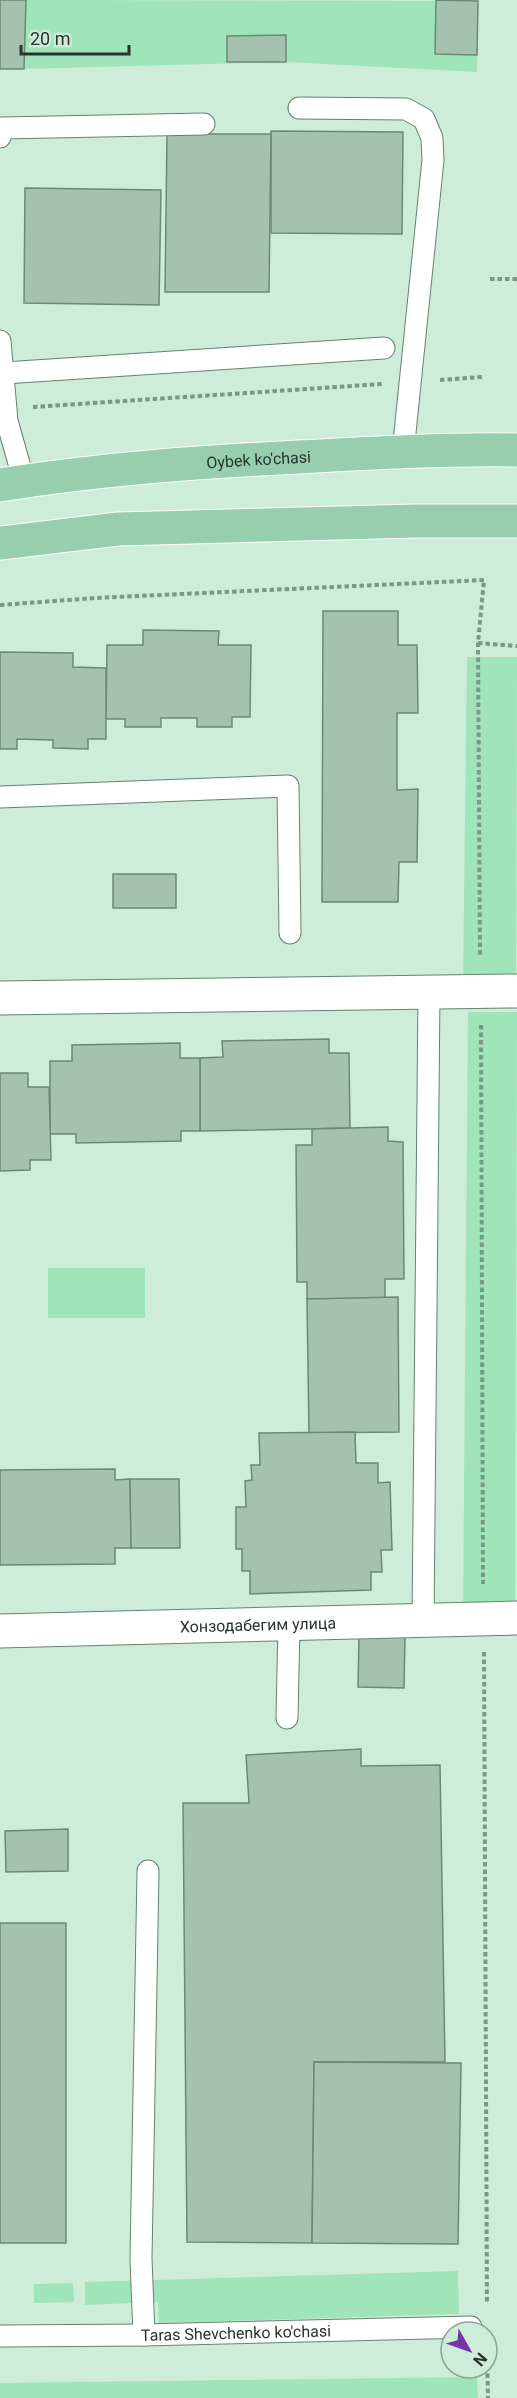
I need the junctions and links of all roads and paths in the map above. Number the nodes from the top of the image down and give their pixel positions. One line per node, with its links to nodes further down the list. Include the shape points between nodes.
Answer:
1 (299, 108): 15 (lane, via 406,109 424,119 432,138 433,160)
2 (204, 124): 3 (lane)
3 (0, 128): 4 (lane)
4 (0, 137)
5 (490, 279): 6 (path)
6 (517, 279)
7 (0, 341): 9 (lane)
8 (384, 348): 9 (lane)
9 (4, 373): 13 (lane)
10 (482, 377): 11 (path)
11 (436, 380)
12 (389, 383): 13 (path)
13 (8, 412): 16 (lane)
14 (517, 450): 15 (main road, Oybek ko'chasi)
15 (403, 452): 16 (main road, Oybek ko'chasi, via 113,469)
16 (12, 483)
17 (517, 521): 18 (main road, via 118,530)
18 (0, 543)
19 (0, 605): 20 (path, via 484,580)
20 (478, 643): 21 (path); 25 (path)
21 (517, 646)
22 (0, 798): 23 (lane, via 288,786)
23 (290, 933)
24 (517, 991): 25 (street)
25 (480, 992): 26 (street); 29 (path)
26 (429, 993): 27 (street); 30 (lane)
27 (0, 998)
28 (517, 1618): 29 (street, Хонзодабегим улица)
29 (483, 1620): 30 (street, Хонзодабегим улица); 35 (path)
30 (423, 1621): 31 (street, Хонзодабегим улица)
31 (290, 1624): 32 (street, Хонзодабегим улица); 33 (lane)
32 (0, 1631)
33 (287, 1718)
34 (148, 1871): 38 (lane, via 141,2259)
35 (487, 2306)
36 (439, 2328): 38 (lane, Taras Shevchenko ko'chasi)
37 (0, 2336): 38 (lane, Taras Shevchenko ko'chasi)
38 (144, 2336)
39 (488, 2380): 40 (path)
40 (488, 2398)

